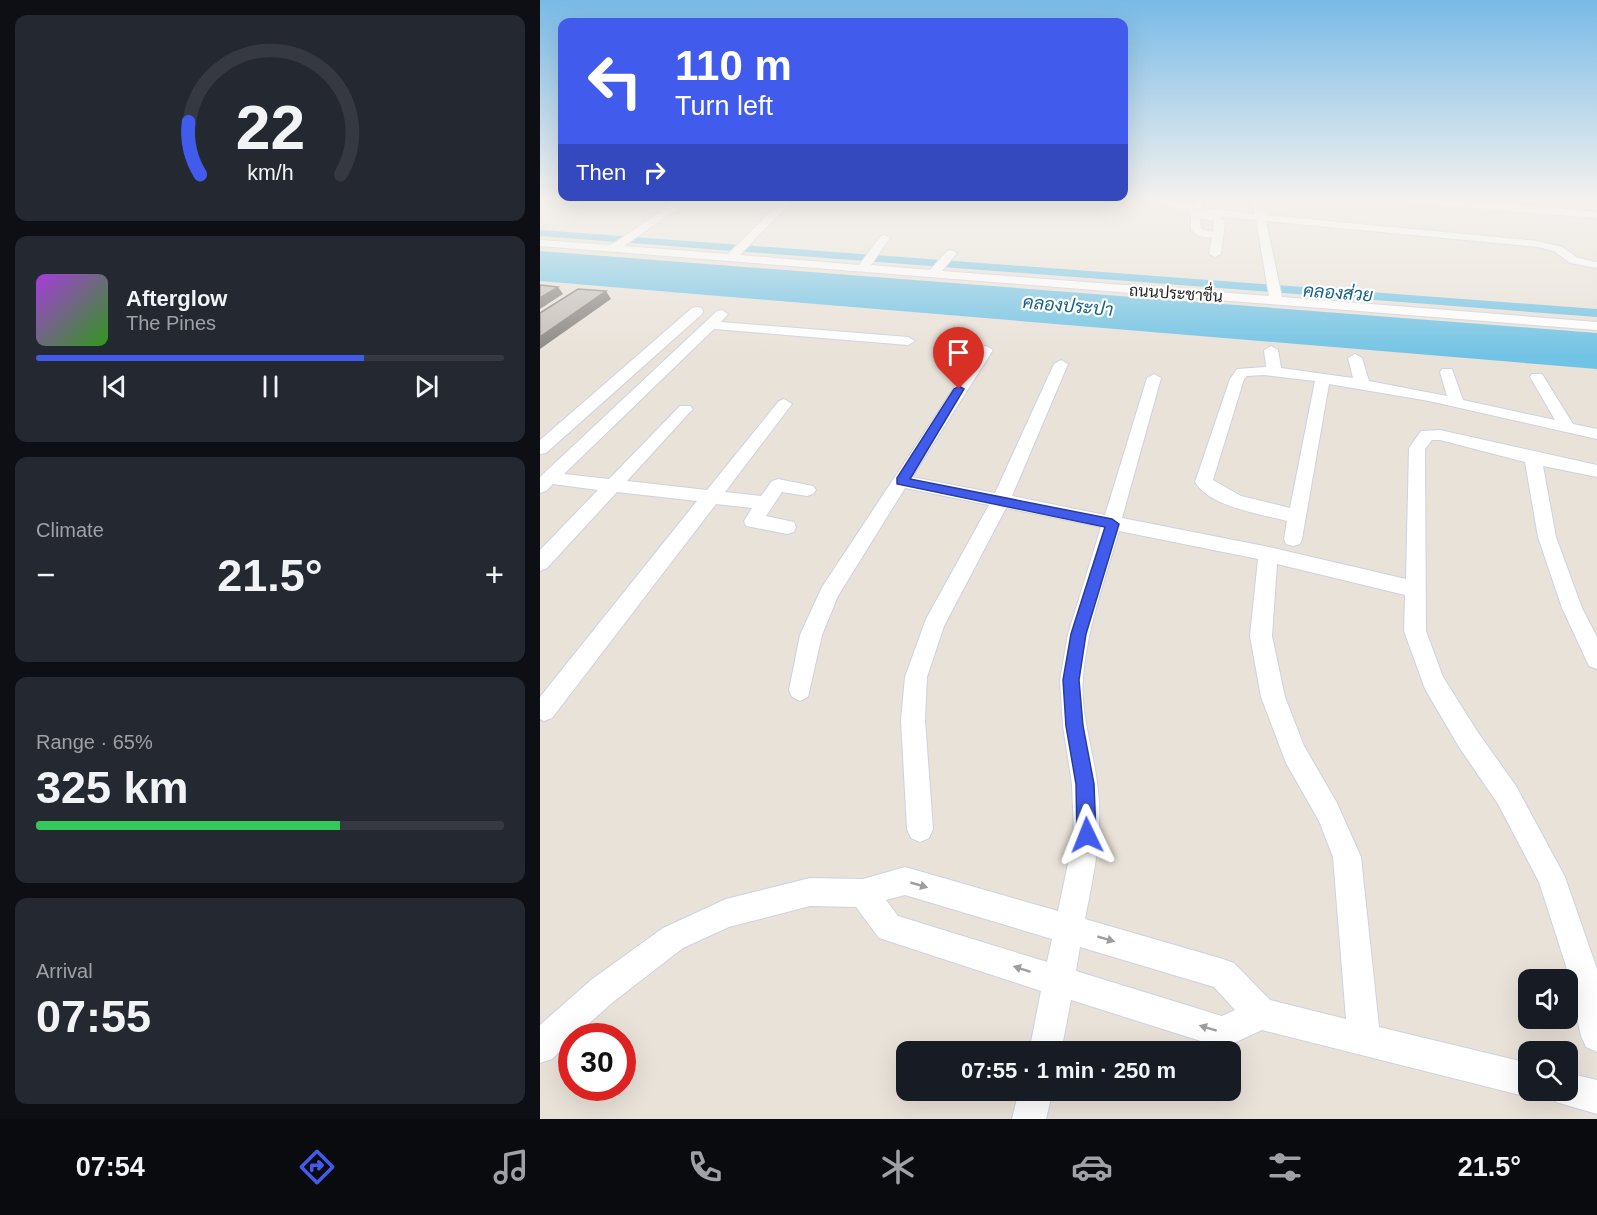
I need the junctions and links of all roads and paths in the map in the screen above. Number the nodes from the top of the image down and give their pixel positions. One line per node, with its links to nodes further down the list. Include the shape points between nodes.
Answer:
1 (655, 252): 7 (street, ถนนประชาชื่น)
2 (737, 252): 7 (street)
3 (874, 252): 9 (street)
4 (1267, 252): 11 (street)
5 (1562, 252): 8 (street, via 1574,261)
6 (951, 253): 10 (street)
7 (731, 258): 9 (street, ถนนประชาชื่น)
8 (1597, 265)
9 (862, 269): 10 (street, ถนนประชาชื่น)
10 (933, 274): 11 (street, ถนนประชาชื่น)
11 (1274, 294): 13 (street, ถนนประชาชื่น)
12 (697, 310): 19 (street)
13 (1597, 326)
14 (908, 341): 22 (street, via 716,320)
15 (986, 350): 35 (street)
16 (1271, 351): 20 (street)
17 (1355, 358): 26 (street)
18 (1061, 364): 40 (street)
19 (629, 370): 22 (street); 32 (street)
20 (1274, 371): 25 (street); 42 (street, via 1242,372 1236,379 1204,482 1213,491 1237,500)
21 (1448, 372): 27 (street)
22 (660, 374): 36 (street)
23 (1538, 377): 30 (street)
24 (1154, 378): 43 (street)
25 (1323, 378): 26 (street); 42 (street)
26 (1362, 383): 27 (street)
27 (1456, 401): 30 (street)
28 (784, 404): 39 (street)
29 (685, 409): 37 (street)
30 (1568, 428): 31 (street)
31 (1597, 434)
32 (540, 449)
33 (1533, 458): 34 (street); 48 (street, via 1440,435 1426,435 1422,439 1417,448); 49 (street, via 1547,537 1572,608)
34 (1597, 471)
35 (902, 481): 40 (street); 50 (street, via 829,593 811,635)
36 (545, 483): 37 (street)
37 (614, 485): 39 (street); 47 (street)
38 (807, 490): 41 (street, via 778,485)
39 (712, 497): 41 (street); 51 (street)
40 (1000, 500): 43 (street); 52 (street, via 934,626 916,677 912,720)
41 (765, 504): 44 (street, via 753,521)
42 (1296, 516): 45 (street)
43 (1112, 524): 46 (street); 54 (street, via 1079,634 1071,680 1085,784 1087,835)
44 (787, 527)
45 (1293, 539)
46 (1269, 554): 48 (street); 58 (street, via 1261,636 1273,697 1295,754 1328,812 1347,857)
47 (540, 563)
48 (1417, 590): 57 (street, via 1415,631 1433,682 1507,795 1551,877 1581,966)
49 (1597, 659)
50 (800, 690)
51 (544, 710)
52 (920, 829)
53 (863, 892): 54 (street, one-way to 54, via 905,880); 55 (street, one-way to 53, via 889,928); 60 (street, via 810,892 726,913 673,938 602,991)
54 (1070, 929): 55 (street); 56 (street, one-way to 56, via 1223,974)
55 (1059, 981): 56 (street, one-way to 55, via 1223,1032); 59 (street)
56 (1261, 1014): 58 (street)
57 (1597, 1036)
58 (1364, 1040): 61 (street)
59 (1046, 1041)
60 (540, 1047)
61 (1518, 1078)
62 (1578, 1092): 63 (street)
63 (1597, 1097)
64 (1033, 1101): 65 (street)
65 (1029, 1119)

